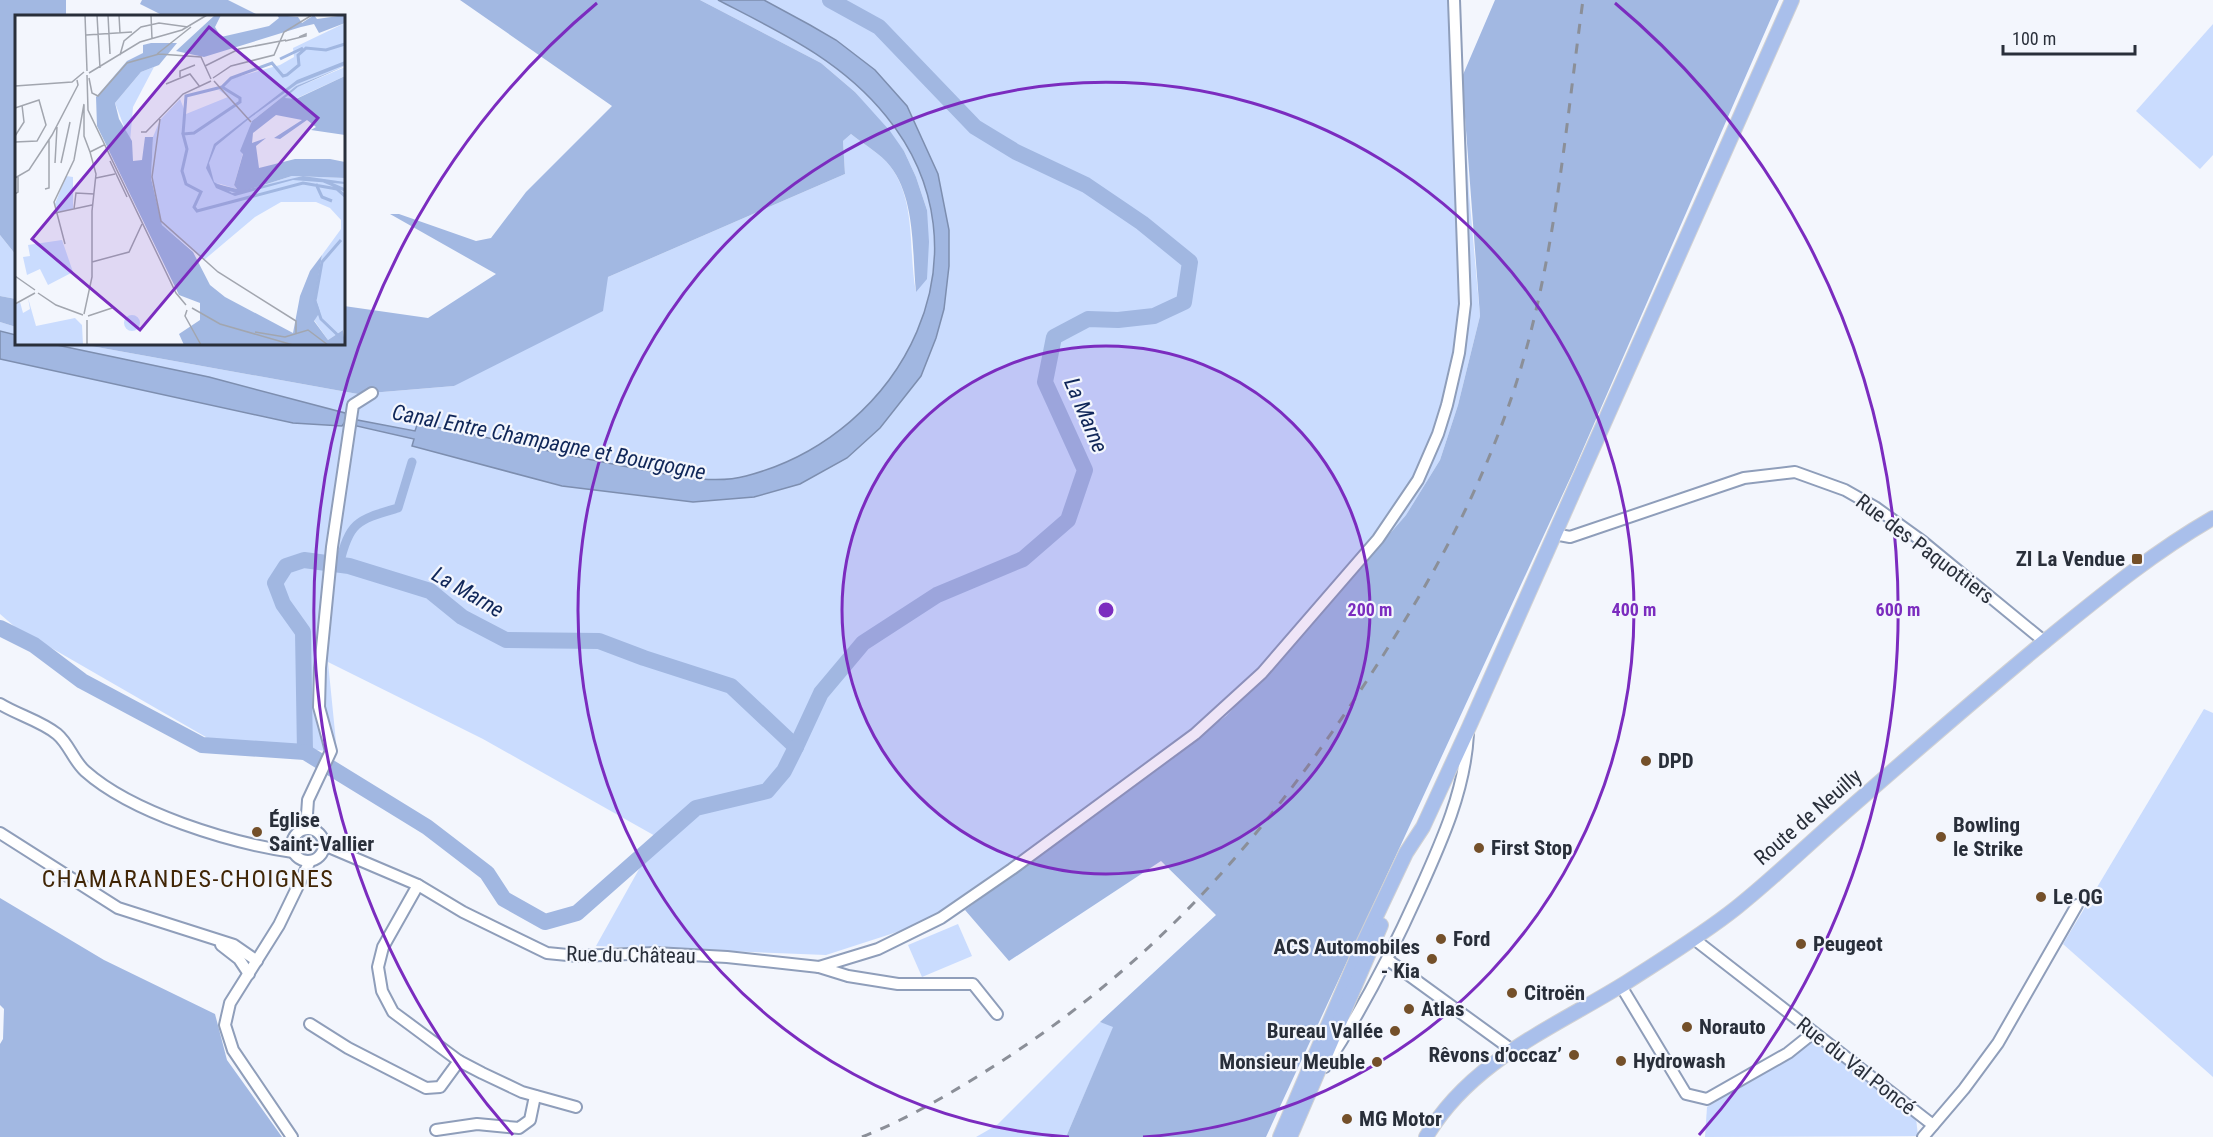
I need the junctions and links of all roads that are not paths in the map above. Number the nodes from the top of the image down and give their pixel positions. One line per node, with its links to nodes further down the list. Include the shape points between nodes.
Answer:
1 (1454, 0): 21 (street, via 1466,304 1454,380 1441,424 1428,460 1406,500 1378,539 1262,673 1195,734 941,918 878,949)
2 (1792, 0): 5 (main road)
3 (372, 393): 10 (street, via 353,405 348,433 329,567 320,668 319,707 331,752 308,800)
4 (2213, 518): 6 (main road, Route de Neuilly, via 2138,566)
5 (1554, 534): 6 (street, Rue des Paquottiers, via 1570,537 1744,478 1795,472 1845,490 1875,507); 8 (main road)
6 (2045, 642): 17 (main road, Route de Neuilly, via 1737,908)
7 (0, 704): 13 (street, via 56,734 85,771 129,802 155,814)
8 (1469, 727): 9 (main road); 19 (street, via 1458,794)
9 (1423, 827): 29 (main road); 35 (main road, via 1406,853 1363,944)
10 (306, 829): 12 (street, via 321,835); 13 (street, via 294,837)
11 (1, 835): 18 (street, via 118,908)
12 (324, 845): 14 (street, via 321,854); 15 (street, Rue du Château)
13 (293, 852): 14 (street, via 300,860)
14 (310, 861): 20 (street)
15 (418, 885): 21 (street, Rue du Château, via 547,953 655,953); 28 (street, via 383,947 378,967 382,991 393,1012)
16 (2077, 905): 32 (street, Rue du Val Poncé, via 1998,1043)
17 (1694, 939): 23 (main road, Route de Neuilly); 26 (street, Rue du Val Poncé)
18 (216, 942): 20 (street, via 241,948); 22 (street, via 231,951)
19 (1388, 960): 27 (street); 29 (street)
20 (257, 961): 22 (street)
21 (819, 967): 24 (street, via 898,984 973,984)
22 (249, 974): 34 (street, via 226,1012 226,1034)
23 (1621, 986): 26 (street, via 1686,1094 1707,1099 1788,1053); 27 (main road, Route de Neuilly)
24 (997, 1014)
25 (310, 1024): 28 (street, via 426,1088 440,1087)
26 (1813, 1033): 32 (street, Rue du Val Poncé)
27 (1512, 1050): 37 (main road, Route de Neuilly, via 1457,1094)
28 (459, 1061): 30 (street)
29 (1315, 1082): 36 (main road)
30 (535, 1096): 31 (street); 33 (street, via 530,1120 519,1128 477,1124)
31 (576, 1107)
32 (1933, 1125): 38 (street, Rue du Val Poncé)
33 (436, 1130)
34 (292, 1137)
35 (1280, 1137)
36 (1290, 1137)
37 (1426, 1137)
38 (1923, 1137)

